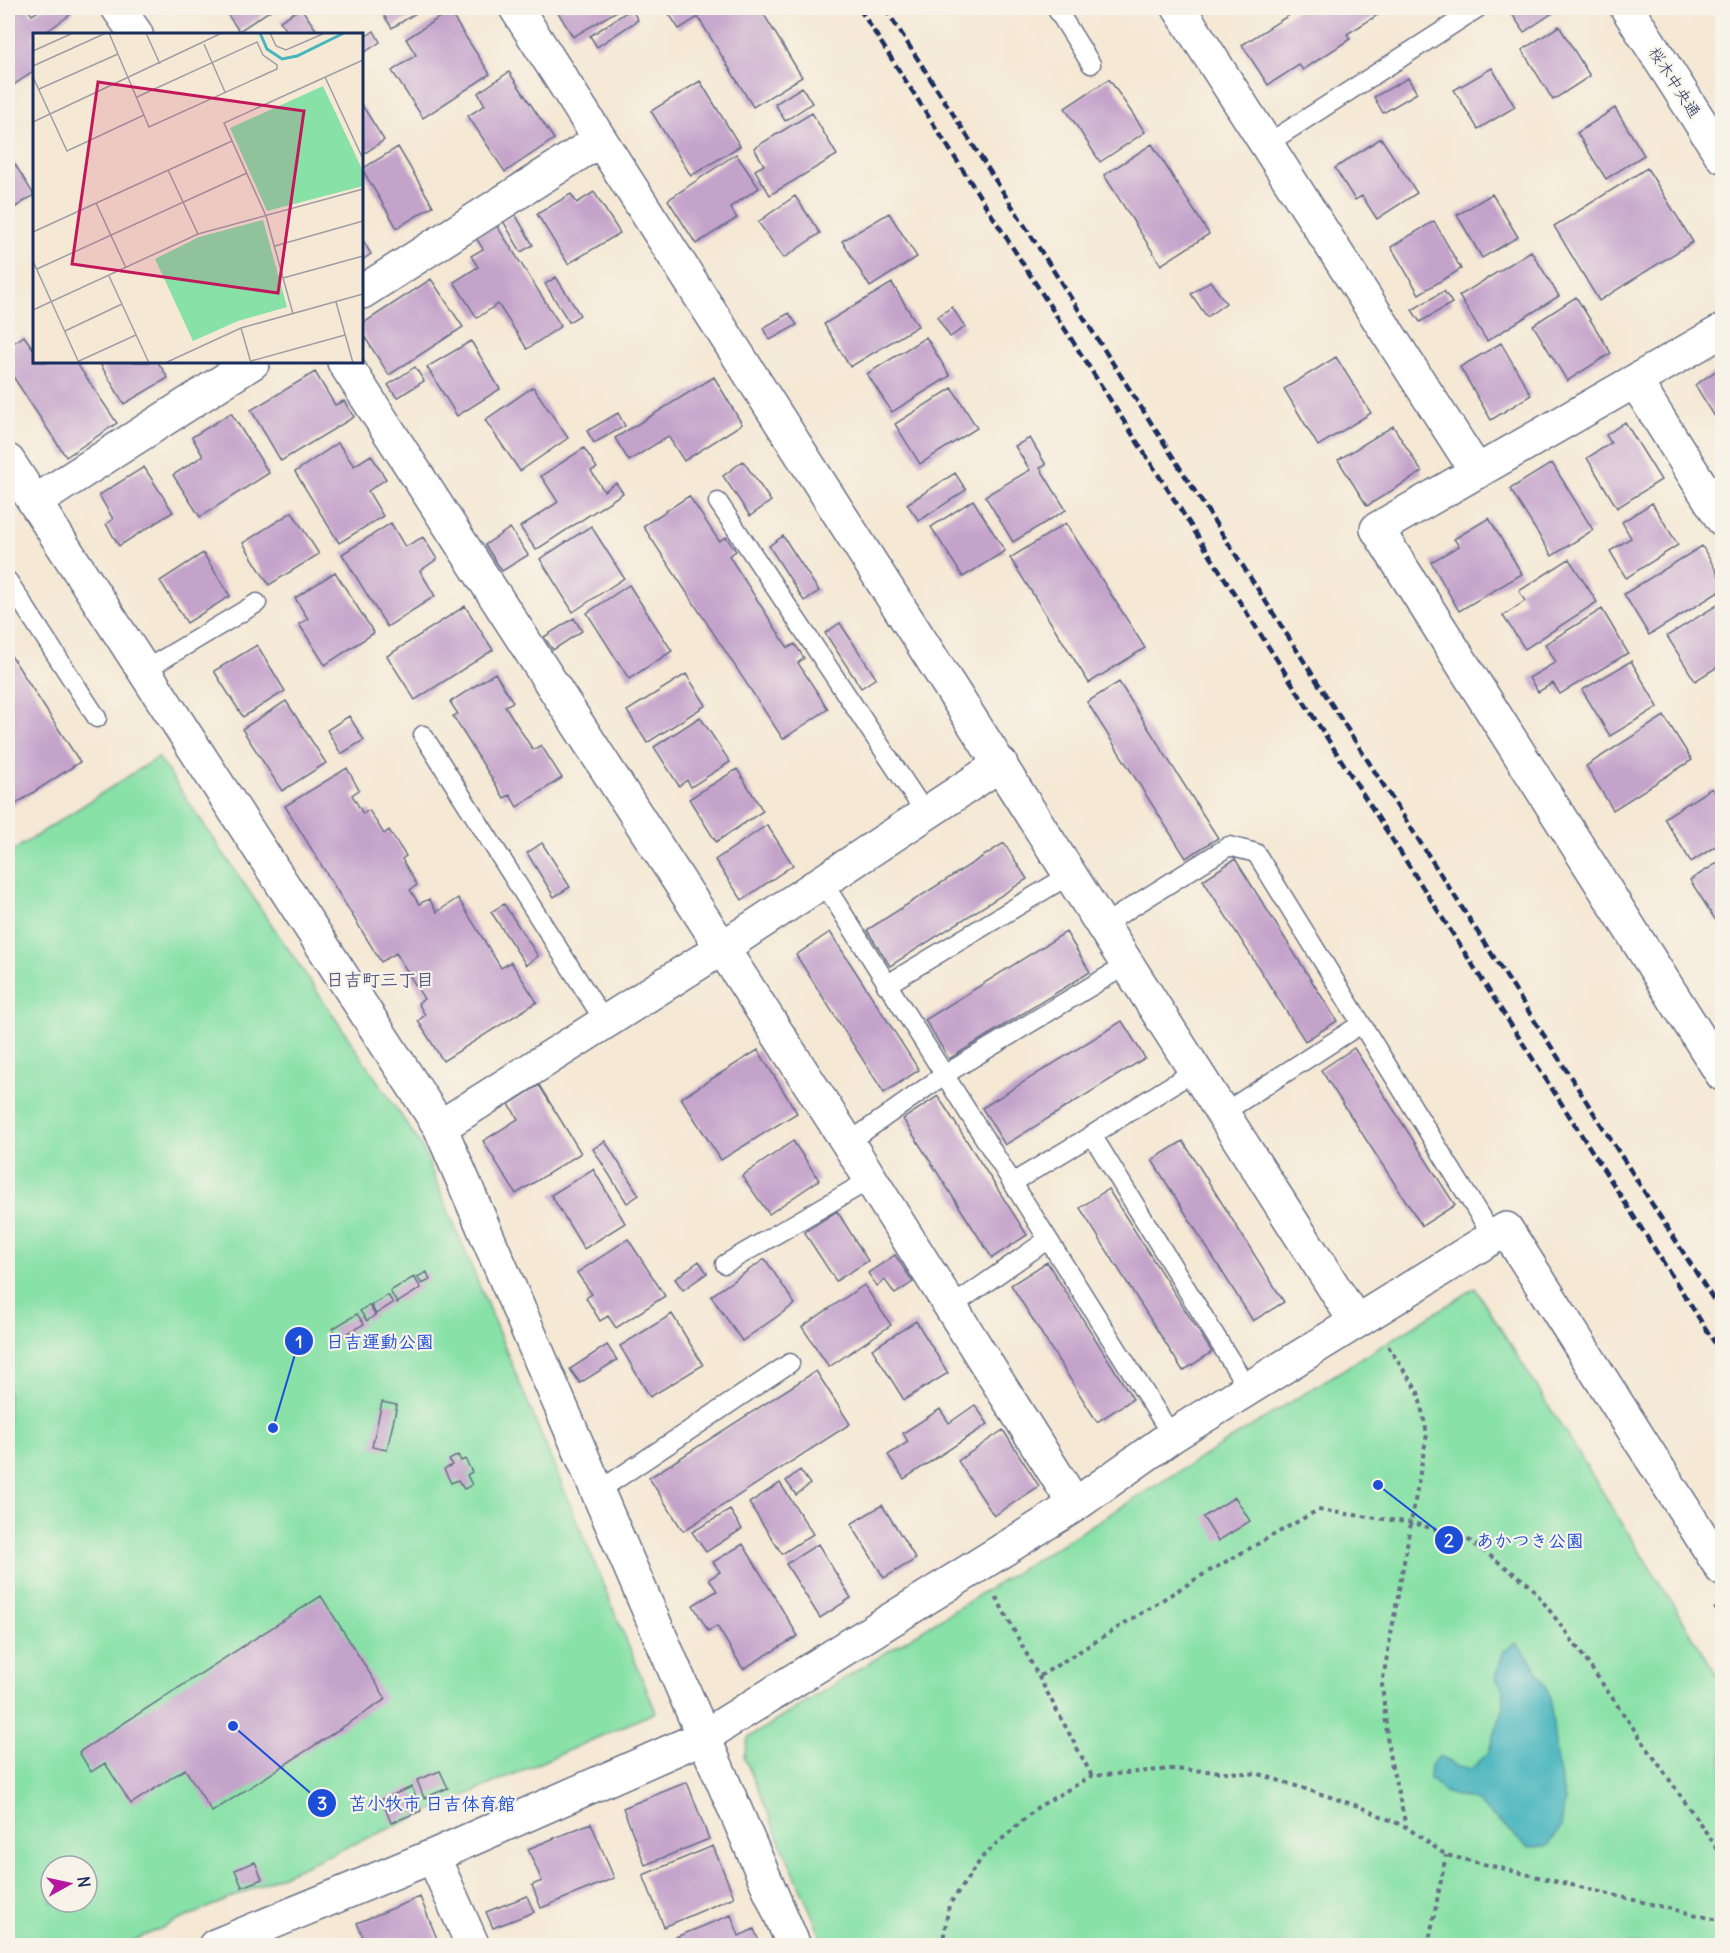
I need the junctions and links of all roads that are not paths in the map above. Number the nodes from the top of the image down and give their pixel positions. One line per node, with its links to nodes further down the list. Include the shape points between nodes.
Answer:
1 (118, 8): 7 (street)
2 (516, 8): 9 (street)
3 (1056, 8): 8 (lane)
4 (1179, 8): 10 (street)
5 (1478, 8): 10 (lane)
6 (1627, 8): 11 (street, 桜木中央通)
7 (135, 33)
8 (1091, 64)
9 (600, 140): 12 (street); 27 (street)
10 (1267, 144): 18 (street)
11 (1722, 156)
12 (363, 291)
13 (1722, 331): 16 (street)
14 (251, 363): 20 (street)
15 (345, 363): 32 (street)
16 (1635, 381): 18 (street); 21 (street)
17 (8, 461): 20 (street)
18 (1477, 472): 38 (street, via 1377,530)
19 (718, 501): 28 (lane)
20 (35, 502): 24 (street)
21 (1722, 519)
22 (8, 581): 25 (lane)
23 (257, 603): 24 (lane)
24 (142, 671): 41 (street)
25 (97, 718)
26 (423, 735): 35 (lane)
27 (1001, 764): 28 (street); 29 (street)
28 (926, 814): 30 (street)
29 (1071, 874): 31 (street); 34 (lane)
30 (823, 882): 32 (street); 34 (lane)
31 (1103, 925): 33 (street); 36 (lane, via 1229,846 1256,853)
32 (722, 948): 35 (street); 43 (street)
33 (1128, 964): 37 (street); 39 (lane)
34 (886, 985): 39 (lane)
35 (605, 1022): 41 (street)
36 (1361, 1024): 40 (lane); 46 (lane)
37 (1196, 1070): 40 (street); 42 (lane)
38 (1722, 1074)
39 (944, 1076): 43 (lane); 45 (lane)
40 (1223, 1113): 50 (street)
41 (440, 1127): 54 (street)
42 (1092, 1135): 45 (lane); 52 (lane)
43 (848, 1143): 44 (street)
44 (871, 1179): 48 (lane); 49 (street)
45 (1012, 1184): 47 (lane)
46 (1493, 1237): 50 (street); 56 (street, via 1506,1229)
47 (1047, 1240): 49 (lane); 53 (lane)
48 (725, 1264)
49 (951, 1307): 55 (street)
50 (1356, 1322): 52 (street)
51 (790, 1363): 54 (lane)
52 (1248, 1389): 53 (street)
53 (1172, 1436): 55 (street)
54 (597, 1492): 57 (street)
55 (1075, 1505): 57 (street)
56 (1722, 1569)
57 (703, 1737): 58 (street); 61 (street)
58 (433, 1856): 59 (street); 60 (street)
59 (214, 1946)
60 (473, 1946)
61 (794, 1946)

